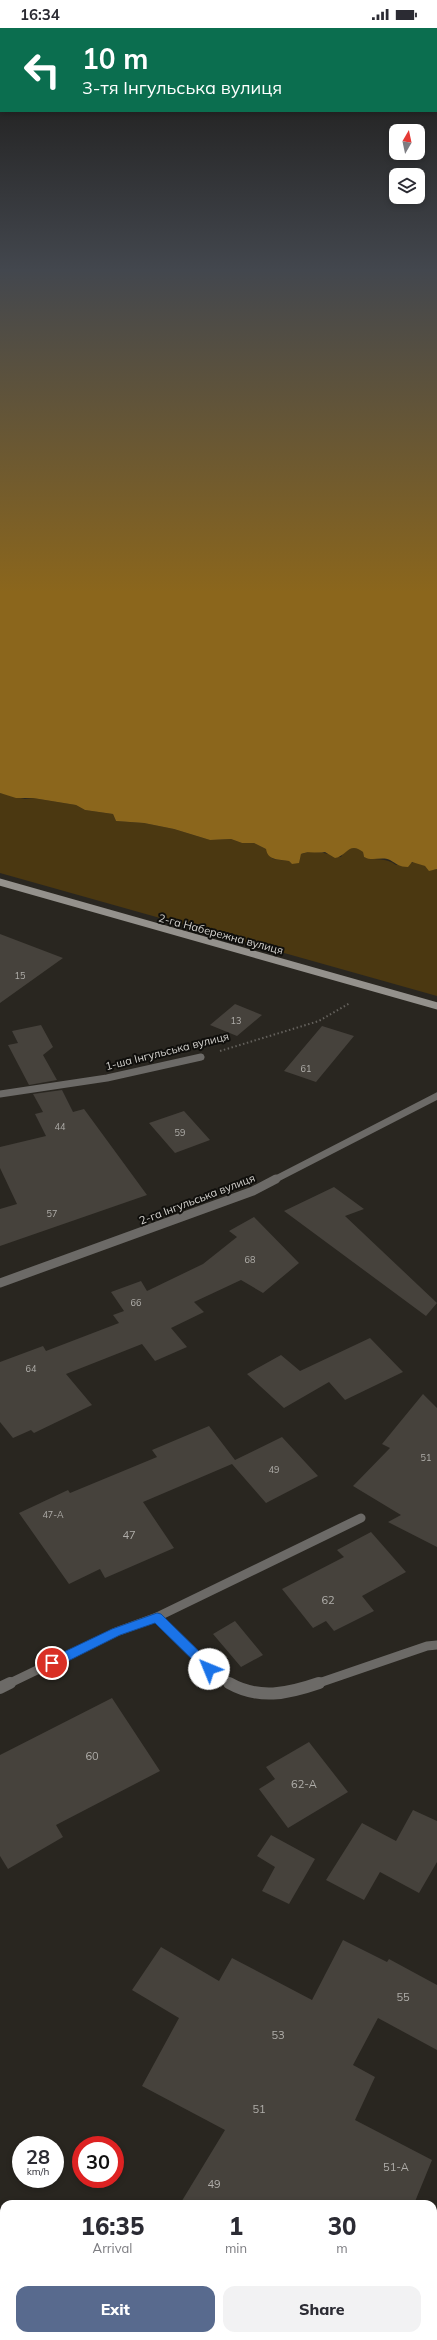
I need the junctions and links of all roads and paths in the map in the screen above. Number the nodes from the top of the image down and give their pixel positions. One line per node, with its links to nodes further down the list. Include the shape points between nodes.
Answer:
1 (0, 882): 2 (main road, 2-га Набережна вулиця)
2 (377, 988): 3 (main road, 2-га Набережна вулиця); 4 (path, 1-ша Інгульська вулиця, via 319,1021)
3 (437, 1006)
4 (201, 1057): 5 (street, 1-ша Інгульська вулиця, via 107,1078)
5 (0, 1094)
6 (437, 1096): 7 (street, 2-га Інгульська вулиця, via 253,1192)
7 (0, 1283)
8 (361, 1518): 9 (street)
9 (157, 1617): 10 (street, via 209,1669 230,1684 262,1695 298,1690 427,1646); 11 (street, via 116,1632)
10 (437, 1645)
11 (0, 1688)

